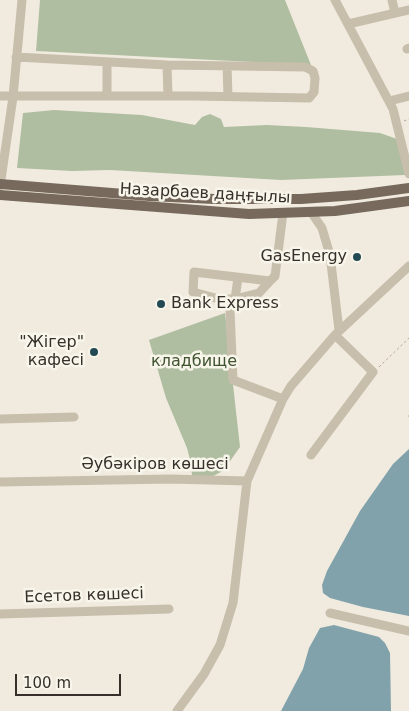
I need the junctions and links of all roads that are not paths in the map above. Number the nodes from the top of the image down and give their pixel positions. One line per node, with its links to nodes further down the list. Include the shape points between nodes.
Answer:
1 (22, 0): 7 (street)
2 (336, 0): 6 (street)
3 (392, 0): 5 (street)
4 (409, 10): 5 (street)
5 (395, 13): 6 (street)
6 (348, 24): 17 (street)
7 (16, 56): 8 (street); 12 (street)
8 (107, 62): 9 (street); 13 (street)
9 (167, 65): 10 (street); 14 (street)
10 (227, 66): 15 (street); 15 (street, via 305,67 313,71 316,78 314,92 309,98)
11 (0, 96): 12 (street)
12 (13, 96): 13 (street); 19 (street)
13 (106, 96): 14 (street)
14 (168, 96): 15 (street)
15 (228, 96)
16 (409, 96): 17 (street)
17 (389, 101): 18 (street)
18 (409, 174)
19 (0, 184): 20 (main road, Назарбаев даңғылы, via 149,196 302,199)
20 (409, 188)
21 (0, 195): 24 (main road, Назарбаев даңғылы, via 209,211)
22 (409, 201): 23 (main road, Назарбаев даңғылы)
23 (311, 212): 24 (main road, Назарбаев даңғылы); 30 (street, via 322,228 330,255)
24 (284, 213): 27 (street, via 275,276)
25 (409, 266): 30 (street, Әубәкіров көшесі)
26 (238, 278): 27 (street); 28 (street); 28 (street, via 194,272 193,292)
27 (270, 281): 28 (street, via 259,293)
28 (235, 300)
29 (230, 311): 31 (street, via 234,380)
30 (337, 332): 31 (street, Әубәкіров көшесі); 34 (street, via 373,372)
31 (283, 399): 35 (street, Әубәкіров көшесі)
32 (74, 417): 33 (street)
33 (0, 419)
34 (310, 455)
35 (247, 481): 36 (street, Әубәкіров көшесі, via 170,478); 41 (street, via 229,617 204,674)
36 (0, 482)
37 (169, 609): 39 (street, Есетов көшесі)
38 (330, 613): 40 (street)
39 (0, 614)
40 (409, 631)
41 (177, 711)

